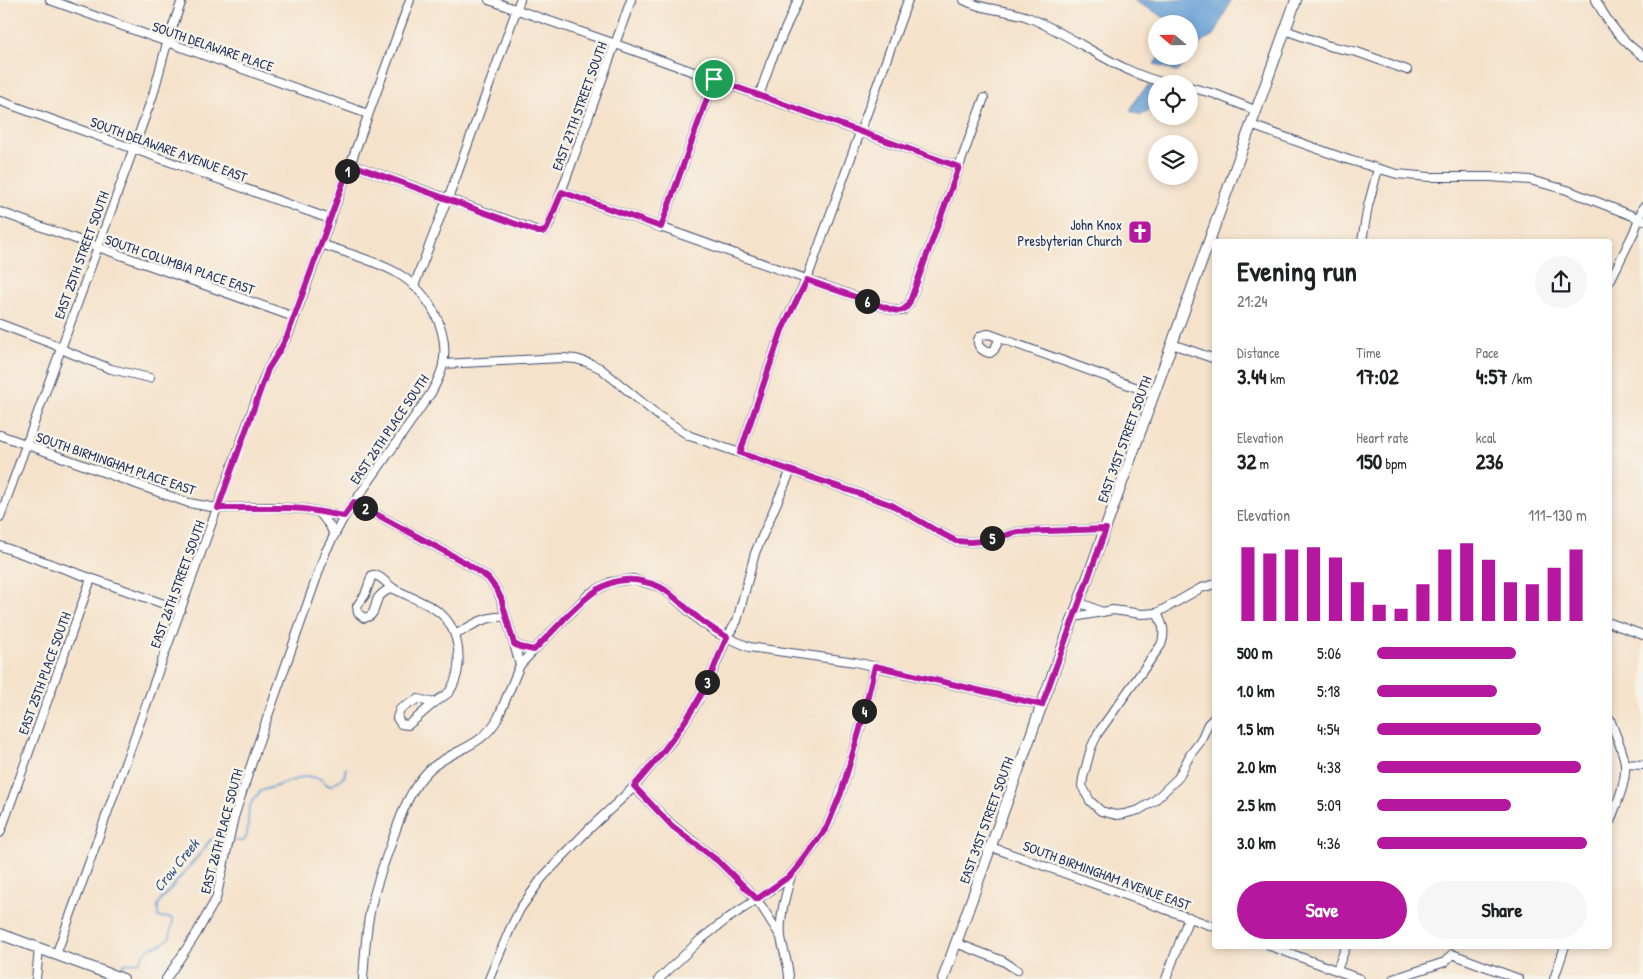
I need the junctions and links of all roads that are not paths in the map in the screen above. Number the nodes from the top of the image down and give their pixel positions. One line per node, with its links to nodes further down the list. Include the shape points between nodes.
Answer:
1 (50, 0): 14 (street, SOUTH DELAWARE PLACE)
2 (182, 0): 14 (street, EAST 25TH STREET SOUTH)
3 (408, 0): 25 (street, EAST 26TH STREET SOUTH)
4 (489, 0): 12 (street)
5 (520, 0): 12 (street)
6 (631, 0): 15 (street, EAST 27TH STREET SOUTH)
7 (798, 0): 21 (street)
8 (908, 0): 27 (street)
9 (964, 0): 18 (street, via 1030,18)
10 (1296, 0): 13 (main road, EAST 31ST STREET SOUTH)
11 (1596, 0): 16 (street, via 1619,35)
12 (516, 10): 15 (street); 33 (street)
13 (1285, 30): 17 (street); 24 (main road, EAST 31ST STREET SOUTH)
14 (167, 43): 25 (street, SOUTH DELAWARE PLACE); 28 (street, EAST 25TH STREET SOUTH)
15 (615, 44): 19 (street); 32 (street, EAST 27TH STREET SOUTH)
16 (1643, 56)
17 (1407, 70)
18 (1148, 78)
19 (714, 79): 21 (street); 38 (street)
20 (1198, 89): 24 (street)
21 (759, 96): 27 (street)
22 (984, 98): 30 (street)
23 (0, 101): 28 (street, SOUTH DELAWARE AVENUE EAST)
24 (1257, 111): 26 (main road, EAST 31ST STREET SOUTH)
25 (368, 114): 29 (street, EAST 26TH STREET SOUTH)
26 (1251, 125): 31 (street); 48 (main road, EAST 31ST STREET SOUTH)
27 (860, 132): 30 (street); 43 (street)
28 (133, 150): 36 (street, SOUTH DELAWARE AVENUE EAST); 41 (street, EAST 25TH STREET SOUTH)
29 (350, 164): 33 (street); 36 (street, EAST 26TH STREET SOUTH)
30 (959, 167): 43 (street, via 909,304 902,311)
31 (1378, 169): 37 (street, via 1429,177 1530,180 1567,190); 39 (street)
32 (562, 192): 33 (street, EAST 27TH STREET SOUTH, via 551,220 542,232); 38 (street)
33 (448, 199): 44 (street)
34 (1643, 206): 37 (street)
35 (0, 212): 41 (street, SOUTH COLUMBIA PLACE EAST)
36 (330, 219): 40 (street, EAST 26TH STREET SOUTH)
37 (1641, 219): 42 (street)
38 (661, 227): 43 (street)
39 (1362, 239)
40 (321, 244): 44 (street, EAST 26TH PLACE SOUTH, via 380,265); 45 (street, EAST 26TH STREET SOUTH)
41 (98, 248): 45 (street, SOUTH COLUMBIA PLACE EAST); 49 (street, EAST 25TH STREET SOUTH)
42 (1612, 277)
43 (807, 280): 56 (street, via 782,330)
44 (414, 286): 51 (street, EAST 26TH PLACE SOUTH, via 430,304 440,325 444,341)
45 (294, 318): 59 (street, EAST 26TH STREET SOUTH, via 285,342 268,369)
46 (0, 324): 49 (street)
47 (1000, 338): 53 (street)
48 (1172, 344): 50 (street); 53 (main road, EAST 31ST STREET SOUTH)
49 (61, 348): 52 (street, via 111,369); 55 (street, EAST 25TH STREET SOUTH)
50 (1212, 358)
51 (443, 364): 56 (street, via 576,359 600,368 673,426 697,439); 58 (street, EAST 26TH PLACE SOUTH, via 431,393)
52 (150, 378)
53 (1154, 394): 63 (main road, EAST 31ST STREET SOUTH)
54 (0, 435): 55 (street, SOUTH BIRMINGHAM PLACE EAST)
55 (26, 444): 59 (street, SOUTH BIRMINGHAM PLACE EAST, via 181,500); 62 (street, EAST 25TH STREET SOUTH)
56 (740, 453): 57 (street)
57 (791, 470): 63 (street, via 892,505 956,541 983,541 1018,532); 78 (street, via 758,544 737,621)
58 (354, 502): 61 (street, EAST 26TH PLACE SOUTH); 73 (street, via 488,578 497,590)
59 (218, 508): 60 (street, SOUTH BIRMINGHAM PLACE EAST, via 288,508); 70 (street, EAST 26TH STREET SOUTH)
60 (319, 512): 61 (street, SOUTH BIRMINGHAM PLACE EAST); 64 (street)
61 (344, 516): 64 (street, EAST 26TH PLACE SOUTH)
62 (0, 517)
63 (1106, 529): 69 (main road, EAST 31ST STREET SOUTH)
64 (334, 534): 110 (street, EAST 26TH PLACE SOUTH, via 252,762 230,832 216,899)
65 (0, 546): 66 (street)
66 (91, 579): 70 (street); 91 (street, EAST 25TH PLACE SOUTH)
67 (1212, 585): 72 (street)
68 (392, 588): 68 (street, via 378,598 371,616 364,618 358,614 357,606 372,575 378,575); 77 (street, via 439,612 448,620)
69 (1079, 602): 71 (street); 74 (main road, EAST 31ST STREET SOUTH)
70 (181, 610): 105 (street, EAST 26TH STREET SOUTH)
71 (1102, 612): 72 (street); 74 (street)
72 (1158, 613): 85 (street, via 1164,629 1161,645 1098,733 1084,770 1084,793 1096,807 1116,815 1146,806 1178,778)
73 (506, 617): 77 (street, via 486,618); 79 (street)
74 (1074, 617): 84 (main road, EAST 31ST STREET SOUTH)
75 (1612, 624): 76 (street)
76 (1643, 635)
77 (455, 636): 83 (street, via 459,658 456,675 448,692)
78 (727, 637): 80 (street, via 701,622 660,587 642,581 622,580 610,582 589,594); 82 (street, via 750,647); 89 (street, via 710,678 685,722)
79 (514, 644): 80 (street); 81 (street)
80 (534, 650): 81 (street)
81 (520, 665): 111 (street, via 489,732 440,762 410,794 372,900)
82 (875, 666): 84 (street); 93 (street, via 841,793 827,827)
83 (434, 703): 83 (street, via 408,725 401,724 397,718 400,709 418,699)
84 (1042, 705): 92 (main road, EAST 31ST STREET SOUTH)
85 (1212, 720)
86 (1612, 725): 87 (street)
87 (1625, 764): 88 (street); 90 (street, via 1621,792)
88 (1643, 765)
89 (634, 786): 94 (street, via 672,826 718,861); 112 (street, via 542,878 520,909)
90 (1612, 817)
91 (0, 833)
92 (991, 847): 95 (street, SOUTH BIRMINGHAM AVENUE EAST); 99 (main road, EAST 31ST STREET SOUTH)
93 (791, 875): 94 (street); 98 (street, via 781,917)
94 (757, 899): 98 (street); 113 (street, via 700,940)
95 (1189, 917): 96 (street, SOUTH BIRMINGHAM AVENUE EAST); 116 (street)
96 (1212, 926)
97 (0, 934): 100 (main road)
98 (781, 936): 114 (street)
99 (956, 943): 106 (street, via 1003,961); 115 (main road, EAST 31ST STREET SOUTH)
100 (39, 948): 105 (main road); 108 (street)
101 (1278, 949): 107 (street)
102 (1345, 949): 107 (street)
103 (1564, 949): 120 (street)
104 (1453, 950): 118 (street, via 1445,962); 119 (street)
105 (56, 955): 109 (main road)
106 (1017, 970)
107 (1337, 970): 117 (street)
108 (36, 979)
109 (123, 979)
110 (166, 979)
111 (363, 979)
112 (489, 979)
113 (659, 979)
114 (789, 979)
115 (943, 979)
116 (1166, 979)
117 (1360, 979)
118 (1393, 979)
119 (1519, 979)
120 (1554, 979)

